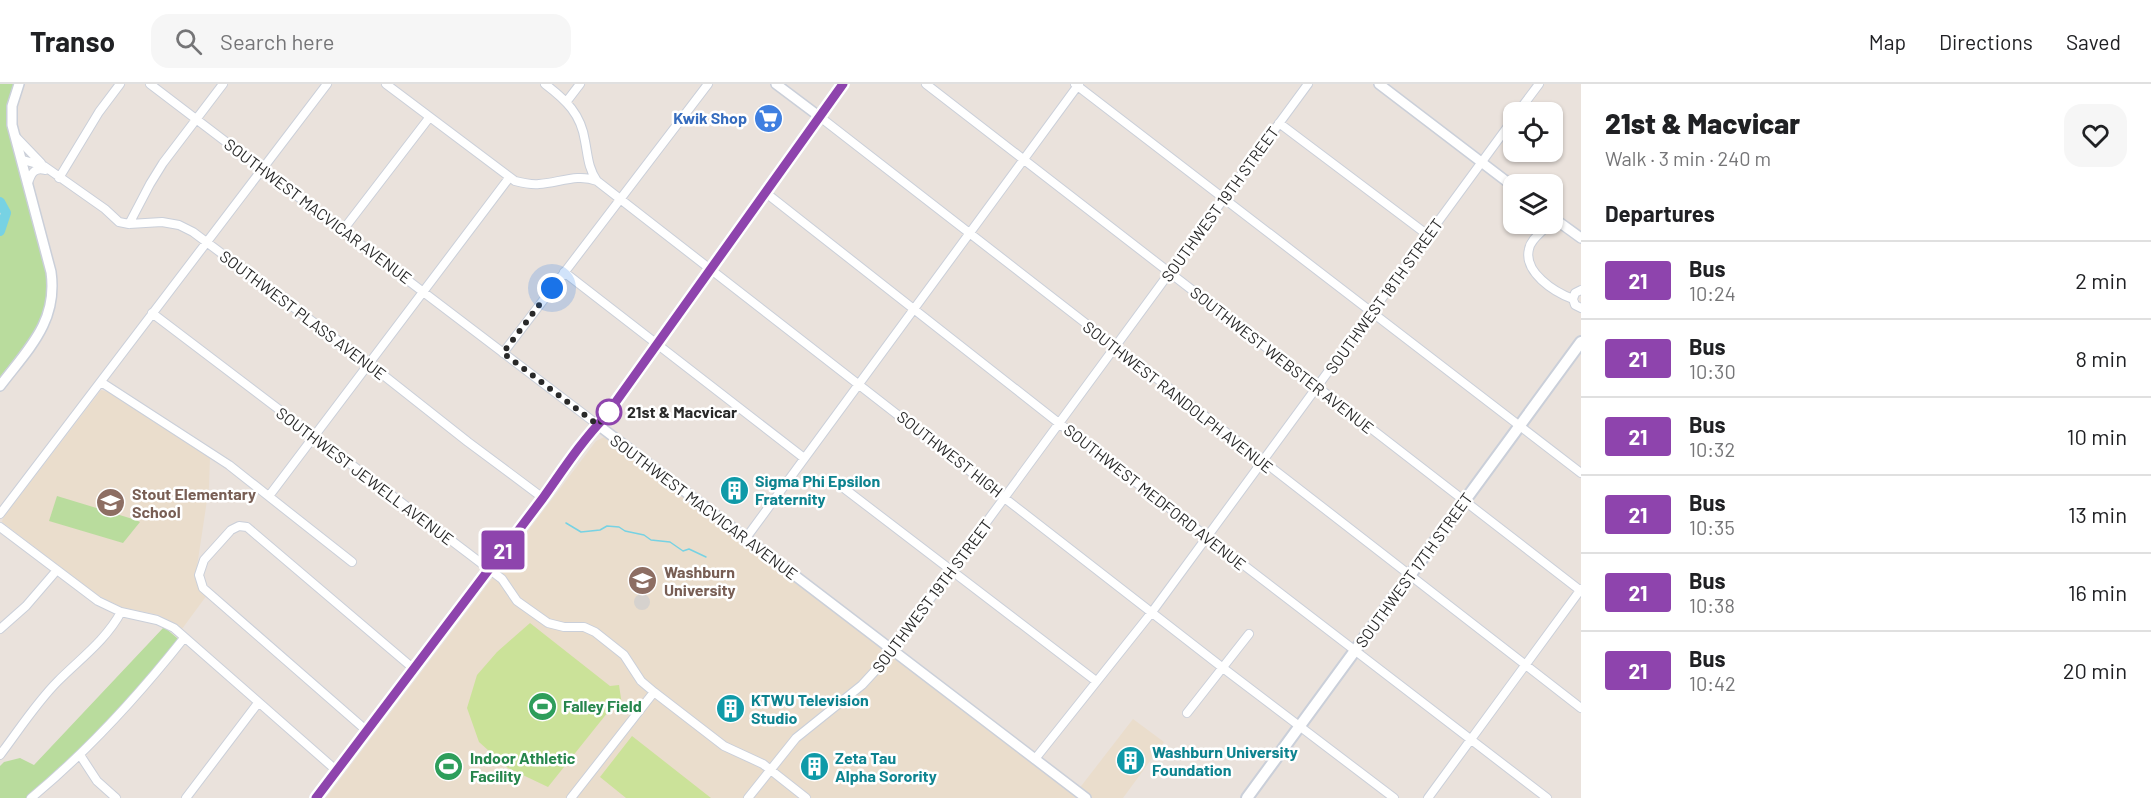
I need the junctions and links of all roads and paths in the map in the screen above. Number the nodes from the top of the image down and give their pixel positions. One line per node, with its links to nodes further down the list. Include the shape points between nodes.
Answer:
1 (19, 84): 24 (street, via 12,105)
2 (120, 84): 30 (street)
3 (150, 84): 20 (street, SOUTHWEST MACVICAR AVENUE)
4 (223, 84): 20 (street)
5 (327, 84): 29 (street)
6 (386, 84): 21 (street)
7 (545, 84): 17 (street)
8 (580, 84): 17 (street)
9 (708, 84): 36 (street)
10 (776, 84): 19 (street, SOUTHWEST RANDOLPH AVENUE)
11 (843, 84): 19 (main road)
12 (926, 84): 26 (street, SOUTHWEST WEBSTER AVENUE)
13 (1308, 84): 22 (street, SOUTHWEST 19TH STREET)
14 (1379, 84): 27 (street)
15 (1539, 84): 18 (street)
16 (1077, 85): 26 (street); 37 (street)
17 (567, 101): 33 (street, via 580,121 588,163)
18 (1526, 102)
19 (820, 117): 35 (main road); 42 (street, SOUTHWEST RANDOLPH AVENUE)
20 (197, 118): 29 (street, SOUTHWEST MACVICAR AVENUE); 38 (street, via 150,184)
21 (429, 118): 31 (street); 40 (street)
22 (1279, 123): 37 (street, SOUTHWEST 19TH STREET); 43 (street)
23 (1503, 133): 27 (street, SOUTHWEST 18TH STREET)
24 (16, 136): 25 (street); 28 (street)
25 (23, 160): 28 (street); 34 (street)
26 (1023, 160): 42 (street); 48 (street, SOUTHWEST WEBSTER AVENUE)
27 (1481, 162): 32 (street); 43 (street, SOUTHWEST 18TH STREET)
28 (47, 169): 30 (street); 34 (street, via 35,170)
29 (263, 169): 40 (street, SOUTHWEST MACVICAR AVENUE); 45 (street)
30 (59, 178): 38 (street, via 119,222)
31 (509, 178): 33 (street, via 525,184 563,179); 50 (street)
32 (1503, 179)
33 (597, 181): 36 (street, SOUTHWEST HIGH)
34 (28, 183): 63 (street, via 51,272 52,302 42,330)
35 (766, 193): 46 (main road); 53 (street, SOUTHWEST MEDFORD AVENUE)
36 (620, 198): 46 (street, SOUTHWEST HIGH); 47 (street)
37 (1224, 199): 48 (street, SOUTHWEST 19TH STREET); 54 (street)
38 (129, 224): 45 (street, SOUTHWEST PLASS AVENUE, via 147,221 179,225)
39 (1563, 225): 44 (street)
40 (342, 230): 50 (street, SOUTHWEST MACVICAR AVENUE)
41 (1538, 234): 51 (street, via 1529,249 1530,266 1537,276)
42 (969, 235): 53 (street); 57 (street, SOUTHWEST RANDOLPH AVENUE)
43 (1429, 236): 54 (street, SOUTHWEST 18TH STREET)
44 (1581, 238)
45 (206, 242): 55 (street); 60 (street, SOUTHWEST PLASS AVENUE)
46 (712, 269): 56 (main road); 62 (street, SOUTHWEST HIGH)
47 (564, 272): 56 (street); 59 (street)
48 (1170, 273): 57 (street, SOUTHWEST 19TH STREET); 64 (street, SOUTHWEST WEBSTER AVENUE)
49 (1581, 290): 51 (street)
50 (423, 292): 59 (street, SOUTHWEST MACVICAR AVENUE); 60 (street)
51 (1573, 298): 52 (street)
52 (1581, 308)
53 (914, 310): 62 (street); 65 (street, SOUTHWEST MEDFORD AVENUE)
54 (1373, 312): 64 (street, SOUTHWEST 18TH STREET); 67 (street)
55 (152, 313): 61 (street); 68 (street, SOUTHWEST JEWELL AVENUE)
56 (657, 344): 66 (main road); 69 (street)
57 (1115, 348): 65 (street, SOUTHWEST 19TH STREET); 70 (street, SOUTHWEST RANDOLPH AVENUE)
58 (1579, 349): 67 (main road, SOUTHWEST 17TH STREET)
59 (503, 353): 66 (street, SOUTHWEST MACVICAR AVENUE)
60 (368, 363): 68 (street); 75 (street, SOUTHWEST PLASS AVENUE)
61 (101, 382): 73 (street, via 229,465); 77 (street)
62 (860, 384): 69 (street); 74 (street, SOUTHWEST HIGH)
63 (0, 386)
64 (1317, 387): 70 (street, SOUTHWEST 18TH STREET); 76 (street, SOUTHWEST WEBSTER AVENUE)
65 (1059, 424): 74 (street, SOUTHWEST 19TH STREET); 79 (street, SOUTHWEST MEDFORD AVENUE)
66 (598, 425): 75 (main road); 80 (street, SOUTHWEST MACVICAR AVENUE)
67 (1520, 426): 71 (street); 76 (main road, SOUTHWEST 17TH STREET)
68 (314, 436): 73 (street); 83 (street, SOUTHWEST JEWELL AVENUE)
69 (804, 458): 80 (street)
70 (1262, 462): 79 (street, SOUTHWEST 18TH STREET); 85 (street, SOUTHWEST RANDOLPH AVENUE)
71 (1581, 473)
72 (841, 486): 84 (street)
73 (269, 496): 81 (street)
74 (1006, 497): 84 (street, SOUTHWEST 19TH STREET); 88 (street, SOUTHWEST HIGH)
75 (543, 498): 83 (main road)
76 (1464, 501): 85 (main road, SOUTHWEST 17TH STREET); 86 (street, SOUTHWEST WEBSTER AVENUE)
77 (0, 514)
78 (0, 527): 82 (street)
79 (1207, 537): 88 (street, SOUTHWEST 18TH STREET); 93 (street, SOUTHWEST MEDFORD AVENUE)
80 (746, 538): 92 (street, SOUTHWEST MACVICAR AVENUE)
81 (352, 562)
82 (57, 570): 87 (street, via 98,601); 89 (street)
83 (489, 570): 96 (main road); 98 (street, SOUTHWEST JEWELL AVENUE, via 502,579 517,601 548,623 595,632 624,655 641,681)
84 (952, 571): 92 (street, SOUTHWEST 19TH STREET); 97 (street)
85 (1409, 576): 93 (main road, SOUTHWEST 17TH STREET); 94 (street, SOUTHWEST RANDOLPH AVENUE)
86 (1581, 590): 94 (street)
87 (121, 612): 91 (street, via 158,620); 105 (street, via 108,633 44,697)
88 (1152, 612): 95 (street, SOUTHWEST HIGH); 97 (street, SOUTHWEST 18TH STREET)
89 (0, 629)
90 (1249, 634): 95 (street)
91 (184, 638): 99 (street); 106 (street, via 131,703)
92 (893, 651): 107 (street, SOUTHWEST MACVICAR AVENUE); 108 (street, SOUTHWEST 19TH STREET, via 862,686 796,738)
93 (1355, 651): 102 (main road, SOUTHWEST 17TH STREET); 104 (street, SOUTHWEST MEDFORD AVENUE)
94 (1525, 665): 100 (street, SOUTHWEST RANDOLPH AVENUE); 104 (street)
95 (1223, 668): 101 (street); 102 (street, SOUTHWEST HIGH)
96 (414, 669): 103 (main road); 103 (street, via 247,527 231,530 204,560 199,575 203,588)
97 (1096, 681): 107 (street, SOUTHWEST 18TH STREET)
98 (654, 692): 108 (street, SOUTHWEST JEWELL AVENUE, via 724,746); 114 (street)
99 (258, 703): 109 (street); 112 (street)
100 (1581, 708)
101 (1187, 712)
102 (1300, 725): 118 (main road, SOUTHWEST 17TH STREET); 119 (street, SOUTHWEST HIGH)
103 (367, 731): 109 (main road)
104 (1471, 740): 120 (street); 121 (street, SOUTHWEST MEDFORD AVENUE)
105 (0, 755)
106 (80, 755): 110 (street); 111 (street, via 97,781)
107 (1035, 759): 117 (street, SOUTHWEST MACVICAR AVENUE)
108 (770, 769): 115 (street, SOUTHWEST 19TH STREET); 116 (street, SOUTHWEST JEWELL AVENUE)
109 (337, 771): 113 (main road)
110 (31, 798)
111 (116, 798)
112 (186, 798)
113 (316, 798)
114 (572, 798)
115 (748, 798)
116 (806, 798)
117 (1086, 798)
118 (1247, 798)
119 (1394, 798)
120 (1428, 798)
121 (1546, 798)

